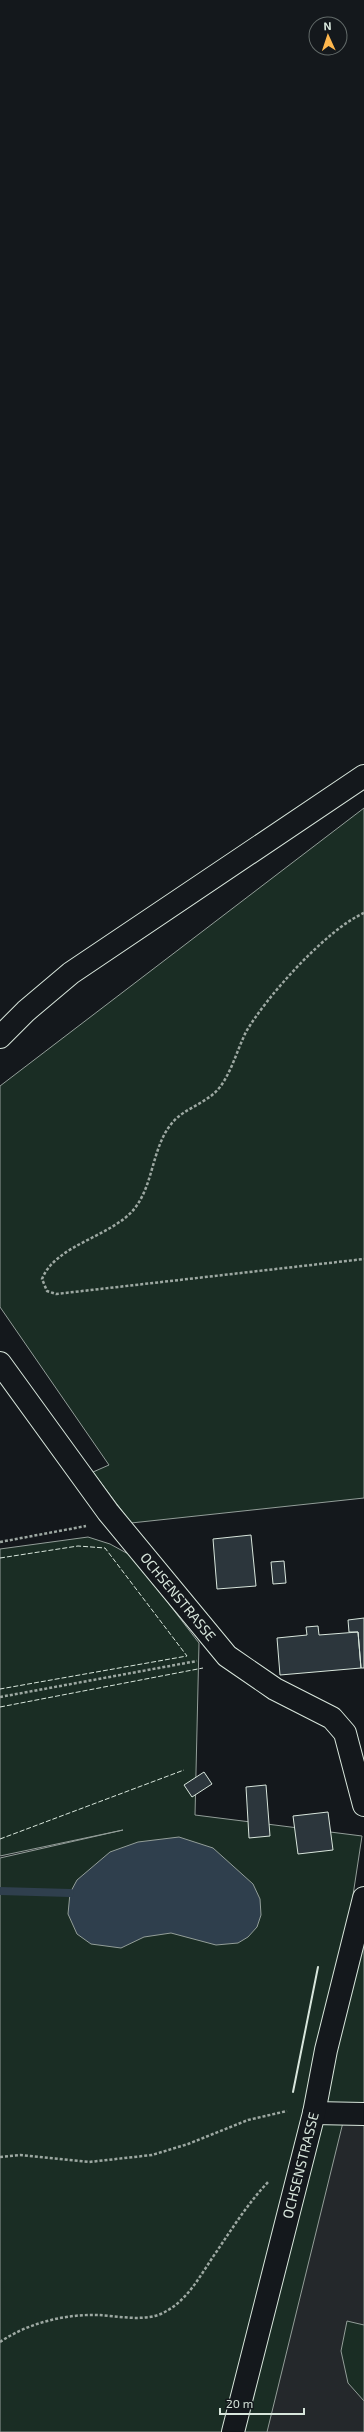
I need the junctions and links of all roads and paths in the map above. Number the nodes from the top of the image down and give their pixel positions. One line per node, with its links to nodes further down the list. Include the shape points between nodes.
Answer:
1 (364, 776): 3 (lane, via 71,973)
2 (364, 913): 4 (path, via 324,941 261,1010 246,1032 220,1088 172,1123 162,1139 146,1190 134,1210 119,1222 68,1252 45,1272 42,1279 47,1290 56,1294)
3 (0, 1037)
4 (364, 1259)
5 (0, 1363): 6 (lane, OCHSENSTRASSE)
6 (108, 1512): 7 (path, via 86,1526); 8 (lane, OCHSENSTRASSE)
7 (0, 1542)
8 (227, 1656): 9 (path); 10 (lane, OCHSENSTRASSE, via 275,1689 332,1718 344,1733)
9 (0, 1697)
10 (364, 1805)
11 (364, 1902): 12 (lane, OCHSENSTRASSE, via 326,2050)
12 (314, 2113): 13 (lane); 14 (path, via 292,2110 248,2120 188,2144 152,2154 89,2162 20,2155); 17 (lane, OCHSENSTRASSE)
13 (364, 2114)
14 (0, 2157)
15 (275, 2176): 16 (path, via 254,2197 191,2291 177,2304 158,2315 130,2318 98,2315 68,2317 36,2324)
16 (0, 2342)
17 (233, 2432)

